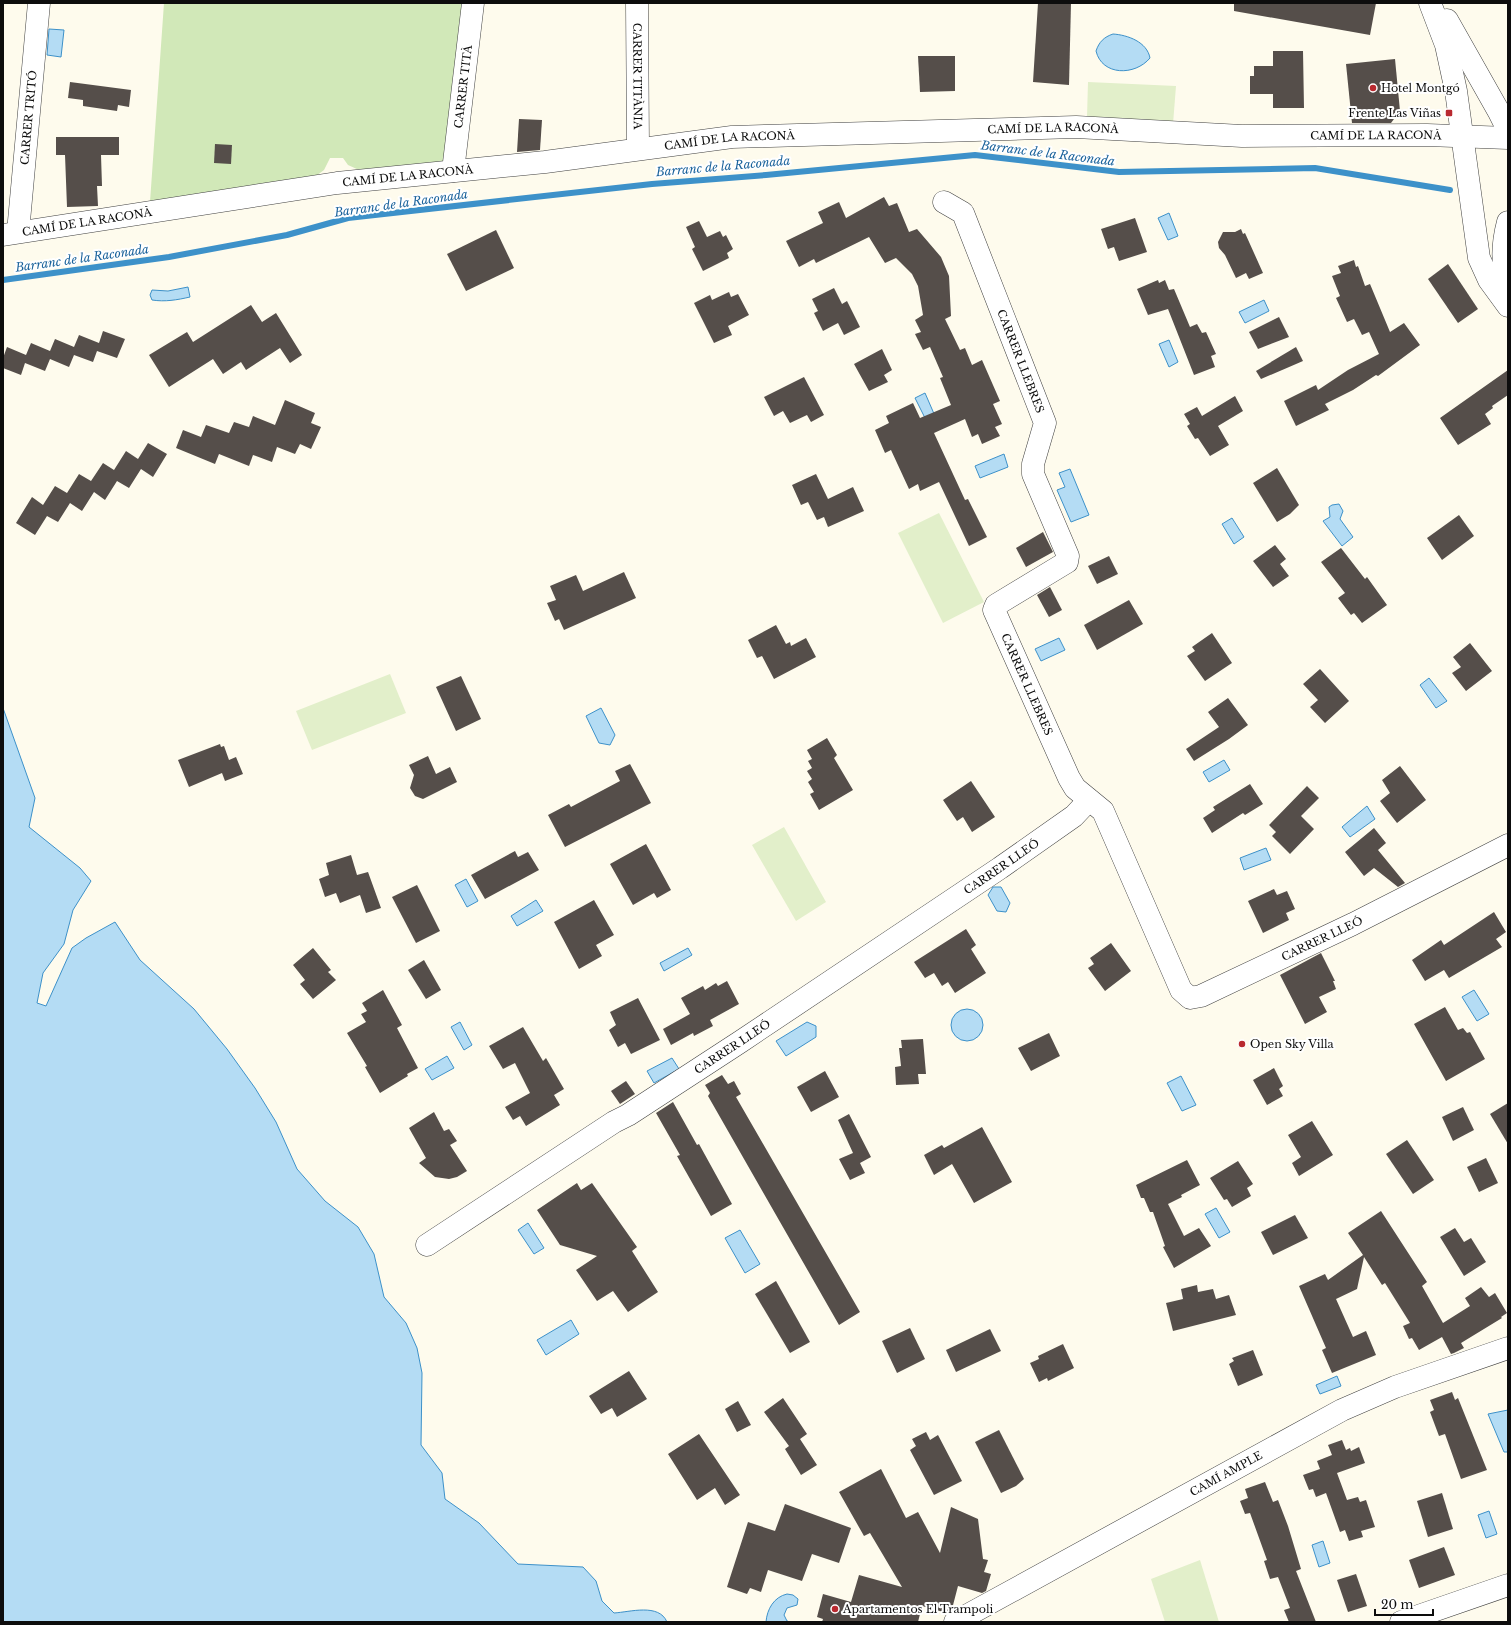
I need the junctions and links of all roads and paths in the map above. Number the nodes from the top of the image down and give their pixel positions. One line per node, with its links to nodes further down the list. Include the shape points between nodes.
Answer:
1 (39, 3): 13 (street, CARRER TRITÓ)
2 (473, 3): 10 (street, CARRER TITÀ)
3 (637, 3): 9 (street, CARRER TITÀNIA)
4 (1430, 3): 5 (street)
5 (1435, 13): 6 (street, via 1444,15); 7 (street, via 1446,45 1456,91)
6 (1508, 130)
7 (1461, 136): 8 (street, CAMÍ DE LA RACONÀ); 9 (street, CAMÍ DE LA RACONÀ, via 1242,136 1076,126 758,136); 15 (street, via 1479,258 1489,280)
8 (1508, 138)
9 (638, 149): 10 (street, CAMÍ DE LA RACONÀ)
10 (453, 171): 13 (street, CAMÍ DE LA RACONÀ, via 336,183)
11 (944, 202): 16 (street, CARRER LLEBRES, via 963,213 1045,424 1032,464 1033,474 1068,556 1067,562 996,605 994,610 1069,778 1074,788)
12 (1508, 222): 14 (street, via 1504,257)
13 (10, 234)
14 (1508, 281)
15 (1508, 306)
16 (1089, 800): 17 (street, CARRER LLEÓ, via 1103,811 1177,983 1185,994 1195,998 1353,924); 18 (street, CARRER LLEÓ, via 1074,816 955,898 740,1042)
17 (1508, 845)
18 (427, 1245)
19 (1508, 1348): 21 (street, CAMÍ AMPLE, via 1394,1387 1348,1407)
20 (1508, 1585): 22 (street)
21 (955, 1622)
22 (1401, 1622)

